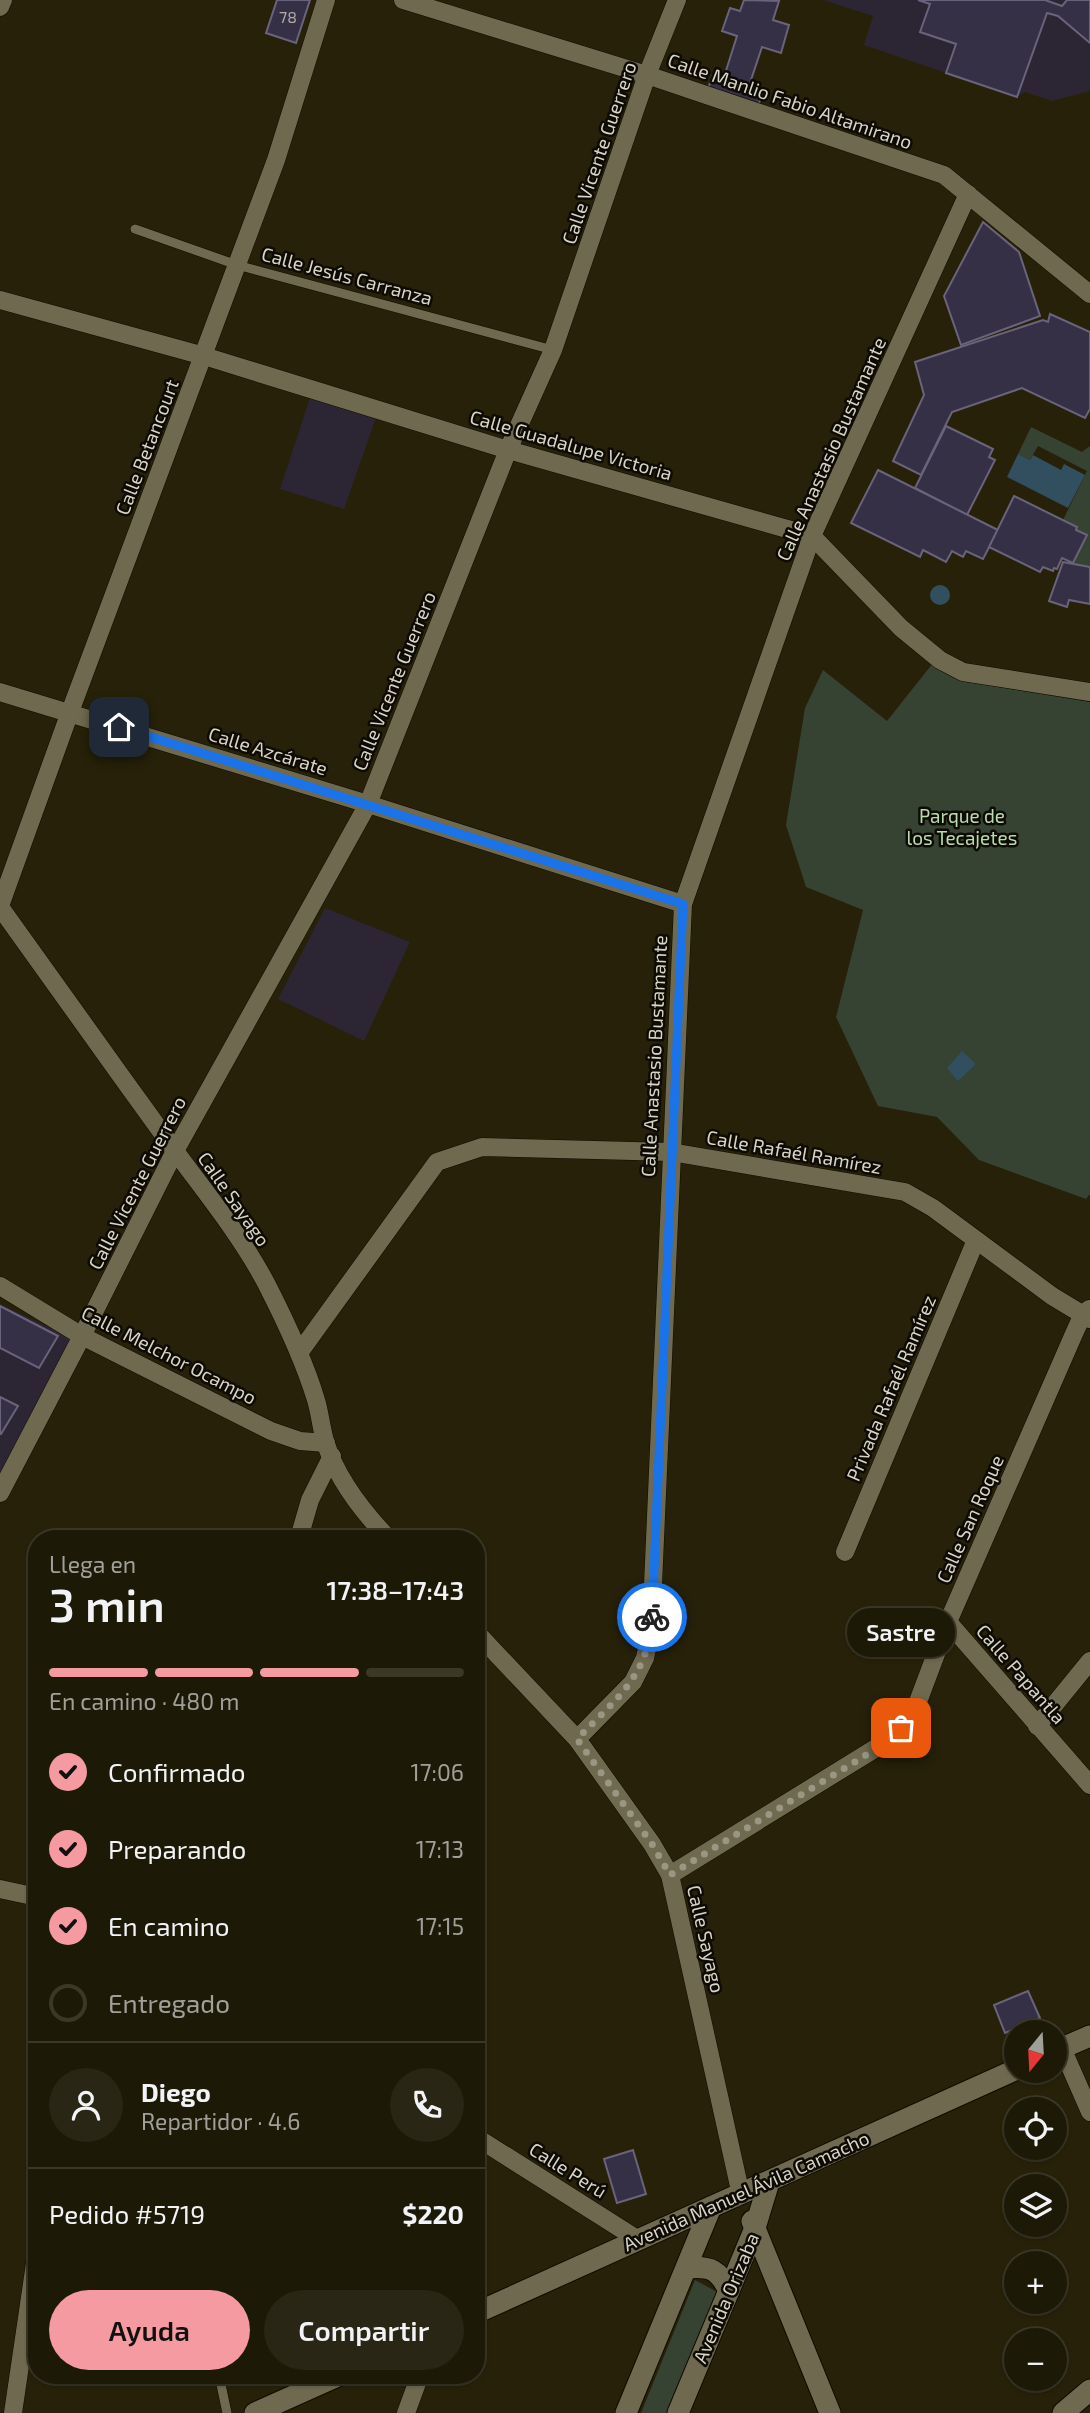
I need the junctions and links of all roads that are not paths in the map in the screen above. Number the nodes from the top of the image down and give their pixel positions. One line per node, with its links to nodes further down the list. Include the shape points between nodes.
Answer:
1 (3, 0): 5 (street)
2 (326, 0): 9 (street, Calle Betancourt, via 276,160)
3 (403, 0): 6 (street, Calle Manlio Fabio Altamirano)
4 (677, 0): 6 (street, Calle Vicente Guerrero)
5 (0, 7)
6 (647, 75): 7 (street, Calle Manlio Fabio Altamirano, via 944,175); 12 (street, Calle Vicente Guerrero)
7 (968, 194): 10 (street, Calle Manlio Fabio Altamirano); 15 (street, Calle Anastasio Bustamante)
8 (135, 229): 9 (lane, Calle Jesús Carranza)
9 (237, 265): 12 (lane, Calle Jesús Carranza); 13 (street, Calle Betancourt)
10 (1090, 294)
11 (0, 300): 13 (street, Calle Guadalupe Victoria)
12 (553, 350): 14 (street, Calle Vicente Guerrero)
13 (204, 356): 14 (street, Calle Guadalupe Victoria); 18 (street, Calle Betancourt)
14 (508, 450): 15 (street, Calle Guadalupe Victoria); 19 (street, Calle Vicente Guerrero)
15 (812, 536): 17 (street, via 901,628 940,660 963,672); 20 (street, Calle Anastasio Bustamante)
16 (0, 692): 18 (street, Calle Azcárate)
17 (1090, 692)
18 (69, 712): 19 (street, Calle Azcárate); 21 (street, Calle Betancourt)
19 (368, 804): 20 (street, Calle Azcárate); 22 (street, Calle Vicente Guerrero)
20 (683, 904): 23 (street, Calle Anastasio Bustamante)
21 (0, 906): 22 (street, Calle Sayago)
22 (175, 1151): 27 (street, Calle Vicente Guerrero); 28 (street, Calle Sayago, via 225,1216 265,1282)
23 (671, 1152): 24 (street, Calle Rafaél Ramírez, via 905,1192); 28 (street, Calle Rafaél Ramírez, via 482,1147 437,1162); 38 (street, Calle Anastasio Bustamante, via 651,1630 633,1682)
24 (976, 1240): 26 (street, Calle Rafaél Ramírez); 33 (street, Privada Rafaél Ramírez)
25 (0, 1286): 27 (street, Calle Melchor Ocampo)
26 (1087, 1314): 34 (street, Calle San Roque)
27 (82, 1336): 29 (street, Calle Melchor Ocampo, via 271,1431); 30 (street, Calle Vicente Guerrero)
28 (299, 1353): 29 (street, Calle Sayago)
29 (329, 1449): 31 (street); 32 (street, Calle Sayago, via 350,1490)
30 (0, 1493)
31 (301, 1530)
32 (380, 1530)
33 (845, 1552)
34 (948, 1622): 37 (street, Calle Papantla); 40 (street, Calle San Roque, via 913,1715 889,1741)
35 (485, 1642): 38 (street, Calle Sayago)
36 (1090, 1661): 37 (street)
37 (1037, 1726): 39 (street, Calle Papantla)
38 (577, 1739): 40 (street, Calle Sayago)
39 (1090, 1785)
40 (670, 1875): 50 (street, Calle Sayago)
41 (0, 1889): 42 (street)
42 (28, 1895)
43 (1090, 2036): 44 (main road)
44 (1068, 2046)
45 (1068, 2068): 47 (street)
46 (1004, 2075): 49 (main road, Avenida Manuel Ávila Camacho)
47 (1090, 2112)
48 (485, 2143): 53 (street, Calle Perú)
49 (769, 2182): 50 (main road, Avenida Manuel Ávila Camacho); 52 (main road, Avenida Orizaba)
50 (741, 2195): 51 (main road, Avenida Manuel Ávila Camacho); 52 (main road)
51 (711, 2207): 53 (main road, Avenida Manuel Ávila Camacho); 54 (main road)
52 (755, 2228): 55 (main road, Avenida Orizaba); 68 (main road)
53 (636, 2239): 56 (main road, Avenida Manuel Ávila Camacho)
54 (688, 2268): 55 (main road, via 713,2270); 66 (main road)
55 (729, 2291): 67 (main road, Avenida Orizaba)
56 (485, 2309)
57 (28, 2311): 62 (street)
58 (221, 2384): 63 (lane)
59 (320, 2384): 64 (main road)
60 (416, 2384): 65 (street)
61 (1090, 2390): 69 (main road)
62 (13, 2413)
63 (227, 2413)
64 (255, 2413)
65 (405, 2413)
66 (626, 2413)
67 (678, 2413)
68 (830, 2413)
69 (1063, 2413)

